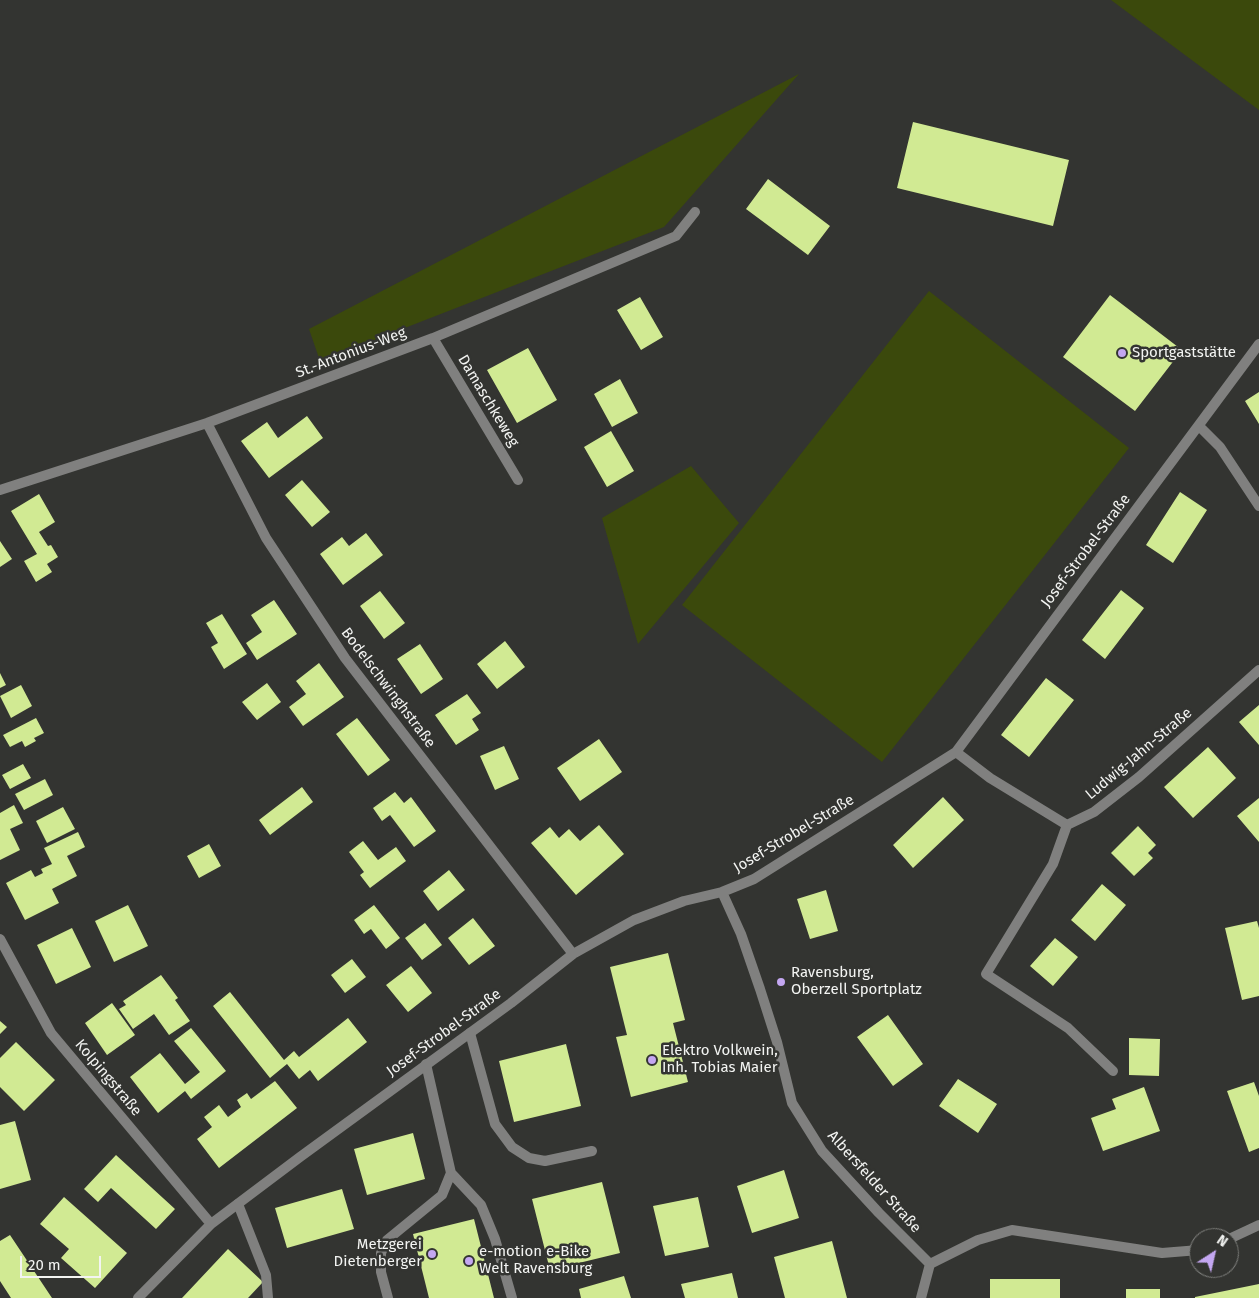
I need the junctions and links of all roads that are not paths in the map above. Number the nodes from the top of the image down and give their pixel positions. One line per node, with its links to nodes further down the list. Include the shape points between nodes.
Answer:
1 (696, 212): 2 (street, St.-Antonius-Weg, via 676,236)
2 (433, 338): 4 (street, St.-Antonius-Weg); 6 (street, Damaschkeweg)
3 (1259, 344): 5 (street, Josef-Strobel-Straße)
4 (207, 423): 7 (street, St.-Antonius-Weg); 14 (street, Bodelschwinghstraße, via 266,538 345,658)
5 (1199, 426): 8 (street, via 1220,447); 10 (street, Josef-Strobel-Straße)
6 (518, 480)
7 (0, 490)
8 (1259, 506)
9 (1259, 670): 11 (street, Ludwig-Jahn-Straße, via 1139,777 1094,812)
10 (956, 752): 11 (street, via 990,778); 12 (street, Josef-Strobel-Straße, via 754,879)
11 (1067, 825): 17 (street, via 1053,864 986,974 1068,1028)
12 (722, 892): 14 (street, Josef-Strobel-Straße, via 684,901 634,920); 25 (street, Albersfelder Straße, via 757,980 792,1103 822,1150 879,1214)
13 (0, 939): 21 (street, Kolpingstraße, via 51,1033)
14 (573, 954): 15 (street, Josef-Strobel-Straße)
15 (470, 1033): 16 (street, Josef-Strobel-Straße); 18 (street, via 495,1124 512,1147 529,1158 545,1161)
16 (426, 1064): 19 (street); 20 (street, Josef-Strobel-Straße)
17 (1113, 1071)
18 (592, 1151)
19 (451, 1174): 28 (street, via 442,1195 387,1240 381,1253 381,1272); 29 (street, via 481,1205)
20 (238, 1204): 21 (street, Josef-Strobel-Straße); 27 (street, via 266,1275)
21 (211, 1224): 26 (street, Josef-Strobel-Straße)
22 (1259, 1225): 23 (street)
23 (1239, 1234)
24 (1189, 1251): 25 (street, via 1162,1253 1012,1230 978,1240)
25 (930, 1264): 30 (street)
26 (138, 1298)
27 (268, 1298)
28 (388, 1298)
29 (512, 1298)
30 (921, 1298)

